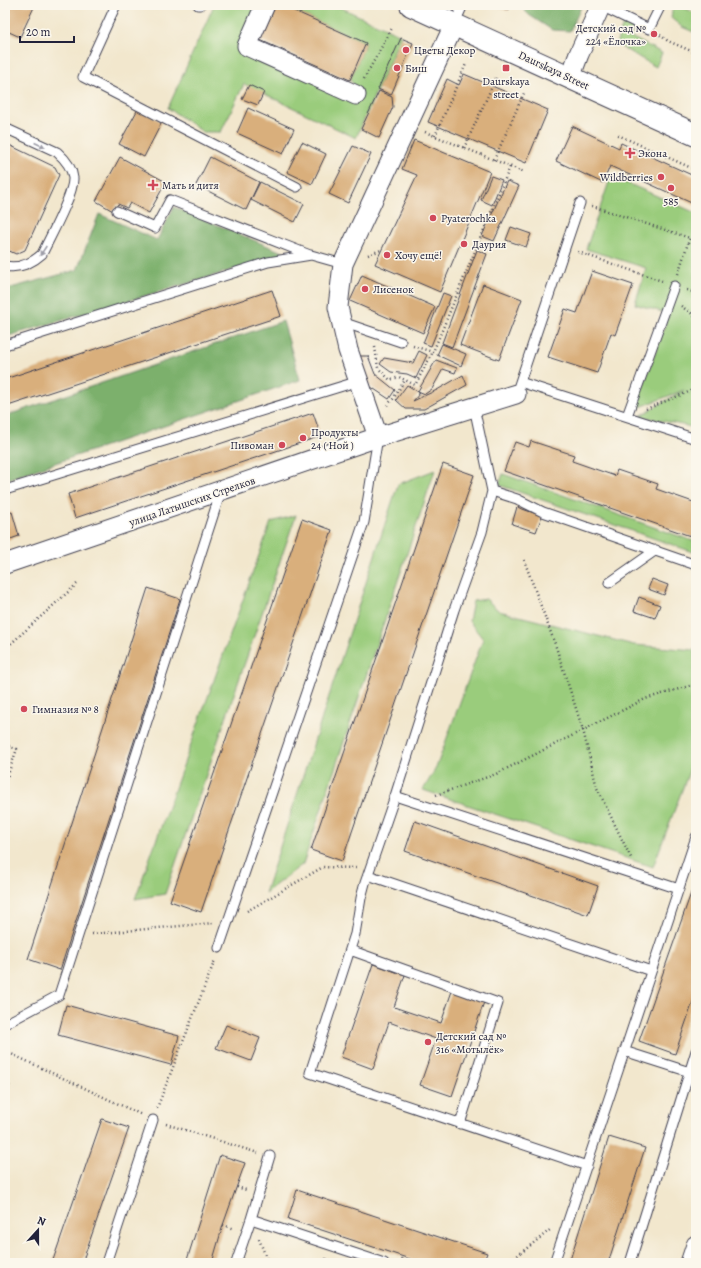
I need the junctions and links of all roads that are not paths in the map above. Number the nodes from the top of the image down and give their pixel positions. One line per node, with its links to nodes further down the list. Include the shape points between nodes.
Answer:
1 (116, 5): 12 (lane, via 83,77)
2 (265, 5): 9 (street, via 247,46)
3 (411, 5): 7 (street, Daurskaya Street)
4 (463, 5): 7 (lane)
5 (661, 5): 6 (lane, via 649,29)
6 (601, 6): 8 (street)
7 (454, 24): 8 (street, Daurskaya Street); 16 (street)
8 (570, 78): 11 (street, Daurskaya Street)
9 (356, 95)
10 (5, 128): 17 (lane, one-way to 17, via 57,152 68,163 73,178 69,196 42,254 28,264)
11 (696, 135)
12 (297, 187)
13 (580, 203): 23 (lane)
14 (117, 211): 15 (lane, via 156,228 170,200)
15 (311, 255): 16 (lane); 21 (lane, via 268,262)
16 (343, 264): 19 (street, via 338,306)
17 (5, 266)
18 (674, 286): 25 (lane)
19 (341, 322): 20 (lane); 22 (street)
20 (401, 342)
21 (5, 345)
22 (359, 381): 26 (street); 28 (lane)
23 (518, 388): 24 (street, улица Латышских Стрелков); 25 (lane)
24 (474, 407): 26 (street, улица Латышских Стрелков); 30 (lane)
25 (627, 416): 27 (lane)
26 (378, 437): 29 (street, улица Латышских Стрелков); 39 (lane, via 364,522)
27 (696, 439)
28 (5, 490)
29 (221, 490): 32 (street, улица Латышских Стрелков); 42 (lane, via 59,995)
30 (492, 491): 31 (lane, via 517,499 543,512); 35 (lane, via 482,532 454,610)
31 (656, 550): 33 (lane); 34 (lane)
32 (5, 564)
33 (696, 565)
34 (610, 583)
35 (395, 796): 37 (lane); 38 (lane)
36 (696, 837): 38 (lane)
37 (368, 875): 40 (lane); 41 (lane)
38 (679, 889): 41 (lane)
39 (219, 948)
40 (350, 950): 47 (lane, via 498,1003); 47 (lane, via 310,1073)
41 (651, 971): 43 (lane)
42 (5, 1024)
43 (624, 1051): 45 (lane); 49 (lane)
44 (696, 1051): 45 (lane)
45 (692, 1073): 56 (lane)
46 (153, 1120): 52 (lane)
47 (460, 1124): 49 (lane)
48 (270, 1156): 50 (lane)
49 (586, 1166): 55 (lane)
50 (251, 1219): 53 (lane); 54 (lane)
51 (696, 1245): 57 (street)
52 (106, 1263)
53 (236, 1263)
54 (384, 1263)
55 (554, 1263)
56 (630, 1263)
57 (690, 1263)

